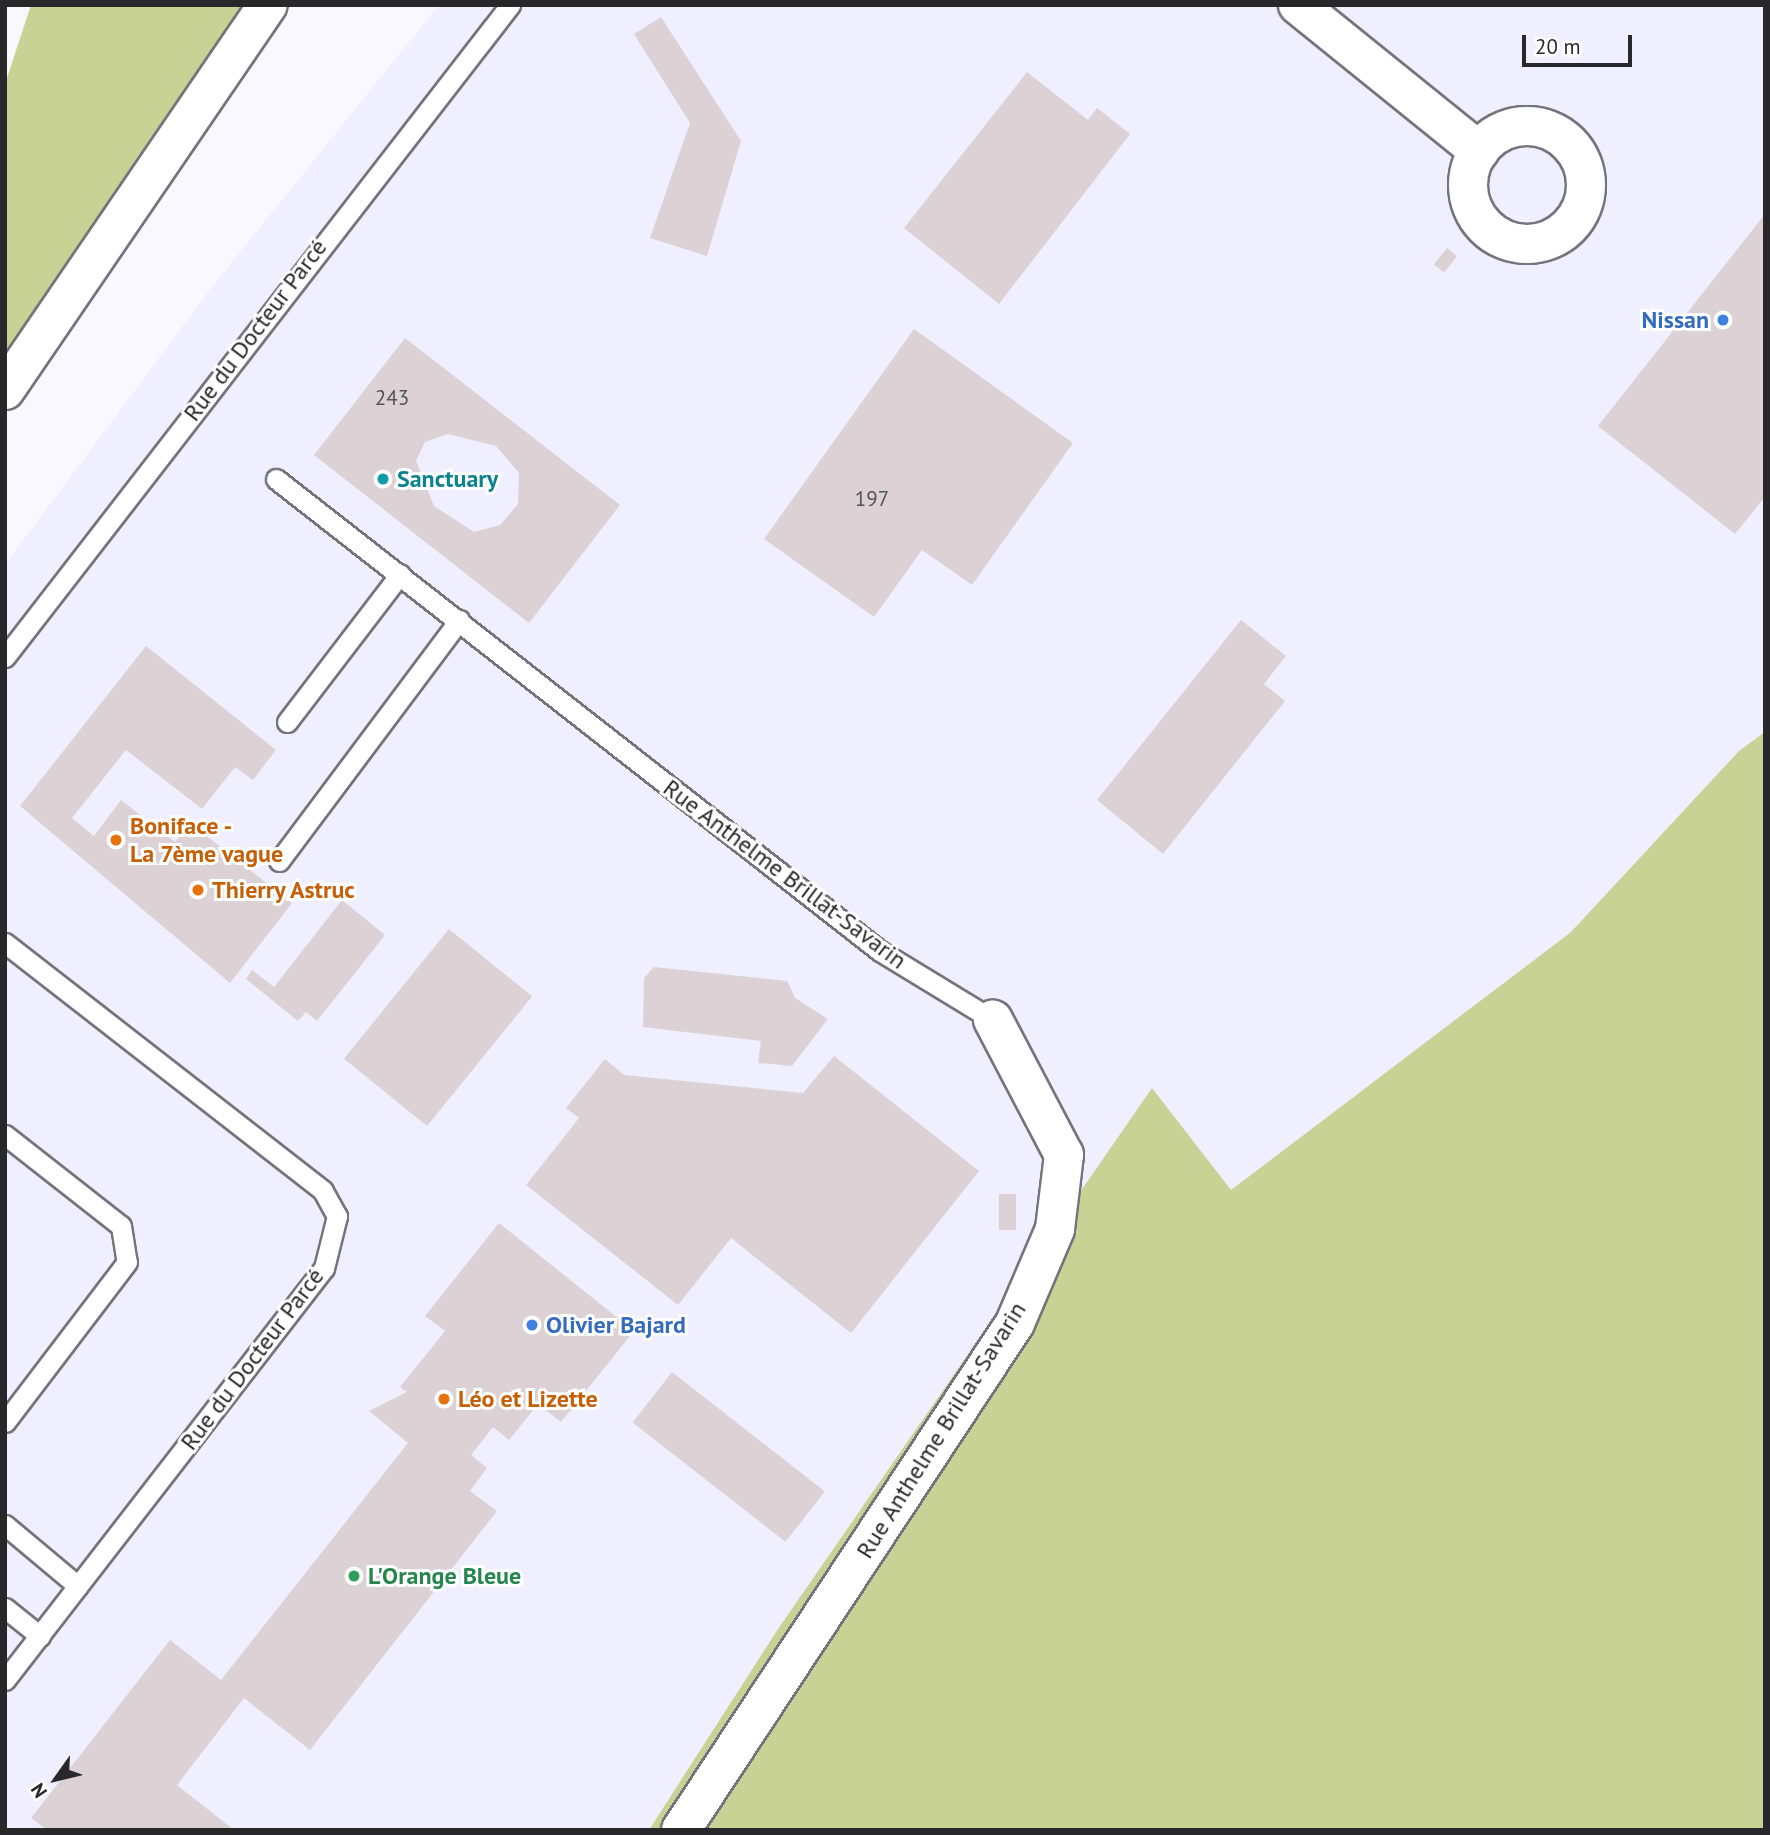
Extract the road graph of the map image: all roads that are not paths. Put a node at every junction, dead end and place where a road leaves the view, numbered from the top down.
1 (268, 5) edge
2 (510, 5) edge
3 (1298, 5) edge
4 (1479, 150) dead end
5 (5, 390) edge
6 (276, 479) dead end
7 (400, 574) junction
8 (459, 620) junction
9 (5, 657) edge
10 (287, 722) dead end
11 (279, 861) dead end
12 (5, 943) edge
13 (993, 1020) joint
14 (5, 1136) edge
15 (5, 1422) edge
16 (5, 1525) edge
17 (78, 1586) junction
18 (5, 1608) edge
19 (40, 1636) junction
20 (5, 1680) edge
21 (681, 1830) edge

1 - 5 street
2 - 9 lane, Rue du Docteur Parcé
3 - 4 street
6 - 7 lane, Rue Anthelme Brillat-Savarin
7 - 8 lane, Rue Anthelme Brillat-Savarin
7 - 10 lane
8 - 11 lane
8 - 13 lane, Rue Anthelme Brillat-Savarin
12 - 17 lane, Rue du Docteur Parcé
13 - 21 street, Rue Anthelme Brillat-Savarin
14 - 15 lane
16 - 17 lane
17 - 19 lane, Rue du Docteur Parcé
18 - 19 lane
19 - 20 lane, Rue du Docteur Parcé

